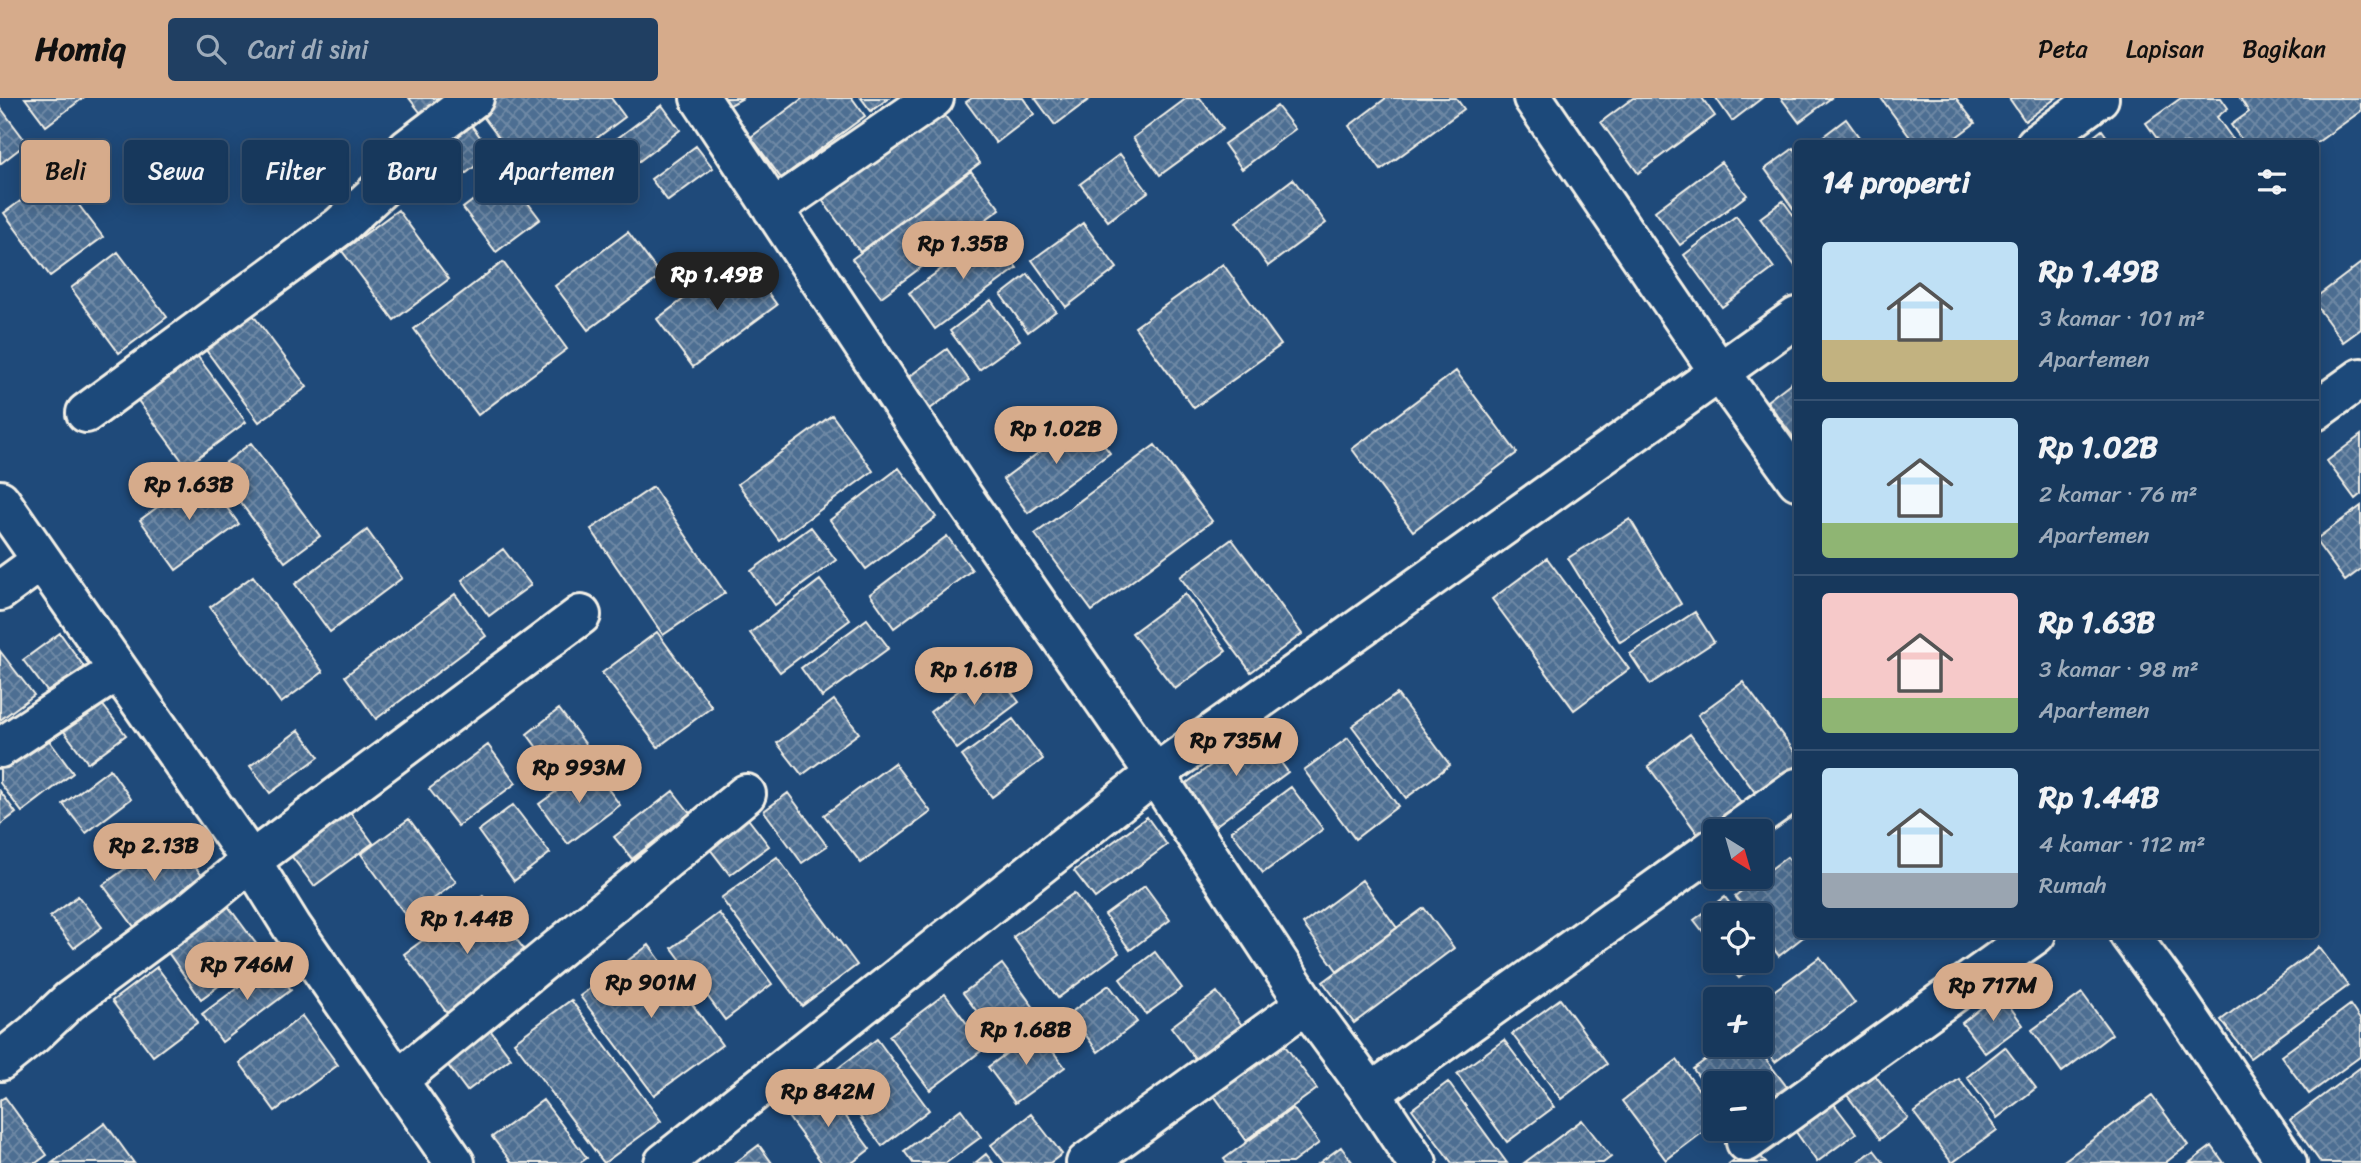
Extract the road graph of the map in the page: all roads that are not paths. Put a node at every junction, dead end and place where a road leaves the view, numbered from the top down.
1 (474, 98) edge
2 (700, 98) edge
3 (934, 98) edge
4 (1533, 98) edge
5 (2099, 98) edge
6 (2041, 140) edge
7 (773, 209) junction
8 (1794, 319) edge
9 (1720, 373) junction
10 (2361, 378) edge
11 (2319, 408) edge
12 (86, 413) dead end
13 (1794, 476) edge
14 (0, 500) edge
15 (41, 561) junction
16 (0, 591) edge
17 (581, 615) dead end
18 (117, 671) junction
19 (0, 748) edge
20 (1155, 774) junction
21 (1794, 790) edge
22 (746, 794) dead end
23 (1754, 819) edge
24 (1703, 856) edge
25 (251, 861) junction
26 (2030, 938) edge
27 (2132, 938) edge
28 (1306, 1004) junction
29 (0, 1061) edge
30 (398, 1080) junction
31 (1371, 1093) junction
32 (1746, 1142) dead end
33 (455, 1163) edge
34 (664, 1163) edge
35 (1086, 1163) edge
36 (1416, 1163) edge
37 (2287, 1163) edge

1 - 12 street
2 - 7 street
3 - 7 street
4 - 9 street
5 - 6 street
7 - 20 street
8 - 9 street
9 - 13 street
9 - 20 street
10 - 11 street
14 - 15 street
15 - 16 street
15 - 18 street
17 - 25 street
18 - 19 street
18 - 25 street
20 - 28 street
20 - 34 street
21 - 23 street
22 - 30 street
24 - 31 street
25 - 29 street
25 - 30 street
26 - 32 street
27 - 37 street
28 - 31 street
28 - 35 street
30 - 33 street
31 - 36 street

